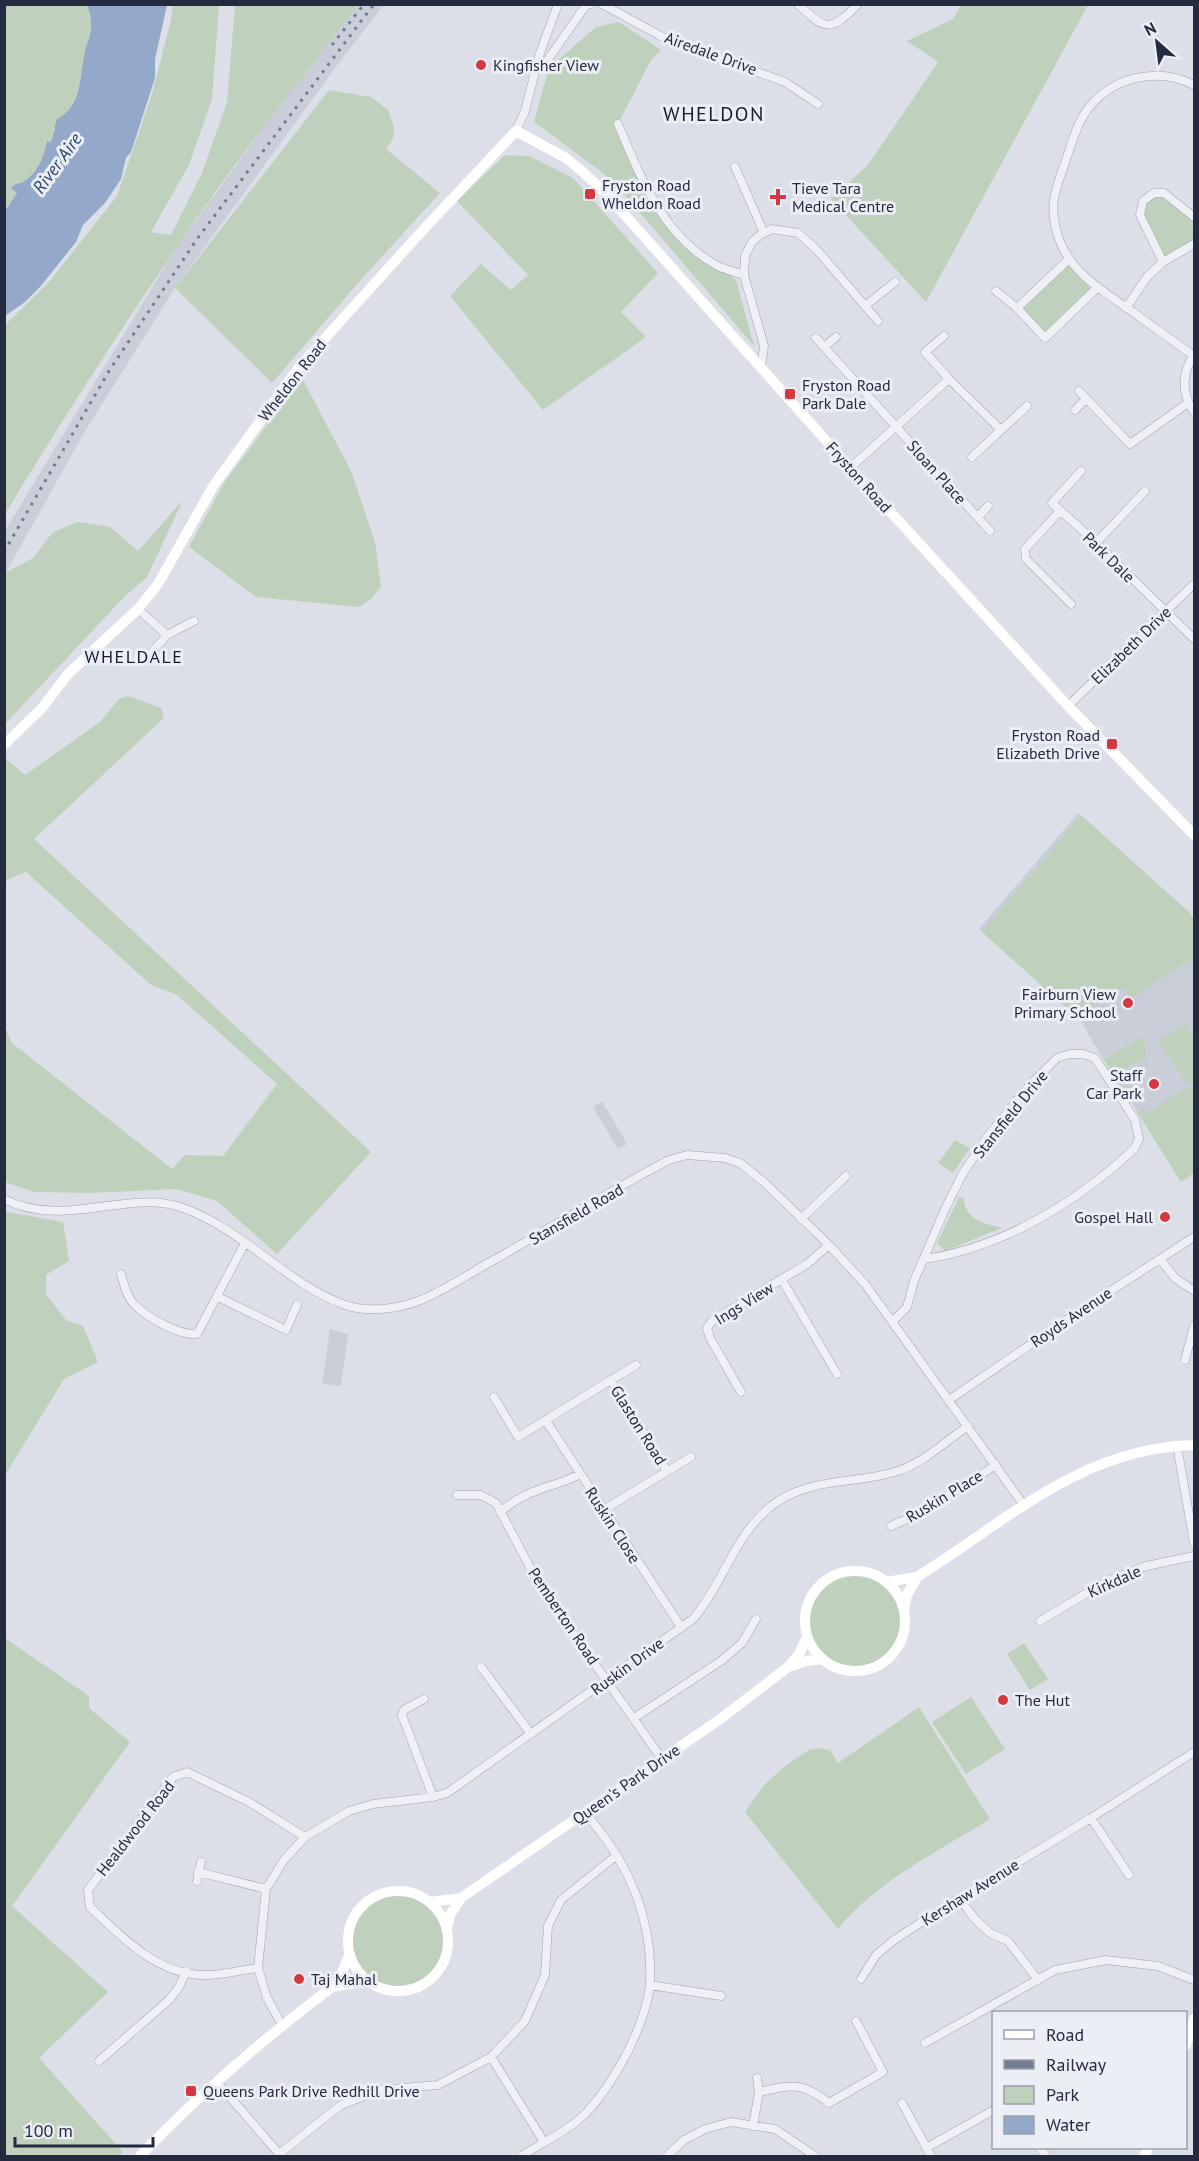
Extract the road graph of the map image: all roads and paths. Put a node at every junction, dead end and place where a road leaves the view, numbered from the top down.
1 (558, 4) edge
2 (591, 4) edge
3 (602, 4) edge
4 (798, 4) edge
5 (858, 4) edge
6 (537, 65) junction
7 (1194, 85) edge
8 (818, 104) dead end
9 (618, 124) dead end
10 (516, 131) junction
11 (735, 167) dead end
12 (1194, 217) edge
13 (764, 233) junction
14 (1194, 244) edge
15 (1069, 259) junction
16 (1163, 262) junction
17 (744, 275) junction
18 (895, 282) dead end
19 (1098, 287) junction
20 (996, 291) dead end
21 (865, 306) junction
22 (1017, 308) junction
23 (1126, 308) junction
24 (878, 321) dead end
25 (944, 336) dead end
26 (836, 337) dead end
27 (816, 338) dead end
28 (824, 347) junction
29 (1194, 354) edge
30 (761, 368) junction
31 (949, 379) junction
32 (1079, 391) dead end
33 (1086, 399) junction
34 (1188, 403) junction
35 (1027, 406) dead end
36 (1075, 410) dead end
37 (1194, 412) edge
38 (896, 426) junction
39 (1001, 430) junction
40 (972, 457) dead end
41 (850, 468) junction
42 (1081, 471) dead end
43 (1145, 491) dead end
44 (988, 506) dead end
45 (1060, 511) junction
46 (978, 517) junction
47 (990, 531) dead end
48 (1096, 543) junction
49 (1194, 584) edge
50 (1071, 604) dead end
51 (138, 609) junction
52 (1166, 611) junction
53 (194, 621) dead end
54 (167, 635) junction
55 (1194, 639) edge
56 (152, 652) dead end
57 (1068, 706) junction
58 (4, 745) edge
59 (1194, 835) edge
60 (846, 1176) dead end
61 (4, 1199) edge
62 (801, 1219) junction
63 (1194, 1237) edge
64 (245, 1243) junction
65 (829, 1245) junction
66 (924, 1259) junction
67 (1160, 1259) junction
68 (121, 1274) dead end
69 (782, 1280) junction
70 (1194, 1291) edge
71 (218, 1297) junction
72 (297, 1305) dead end
73 (893, 1321) junction
74 (1194, 1326) edge
75 (1185, 1360) dead end
76 (636, 1365) dead end
77 (837, 1374) dead end
78 (611, 1380) junction
79 (741, 1392) dead end
80 (494, 1397) dead end
81 (949, 1400) junction
82 (546, 1421) junction
83 (968, 1426) junction
84 (1194, 1445) edge
85 (1177, 1446) junction
86 (691, 1457) dead end
87 (996, 1465) junction
88 (667, 1471) junction
89 (580, 1474) junction
90 (458, 1495) dead end
91 (1023, 1504) junction
92 (603, 1510) junction
93 (500, 1512) junction
94 (891, 1526) dead end
95 (1194, 1543) edge
96 (1194, 1556) edge
97 (917, 1577) junction
98 (886, 1582) junction
99 (904, 1609) junction
100 (756, 1619) dead end
101 (1040, 1621) dead end
102 (681, 1627) junction
103 (807, 1637) junction
104 (823, 1659) junction
105 (481, 1667) dead end
106 (788, 1667) junction
107 (608, 1680) junction
108 (424, 1699) dead end
109 (634, 1718) junction
110 (531, 1734) junction
111 (1194, 1752) edge
112 (662, 1759) junction
113 (433, 1797) junction
114 (584, 1812) junction
115 (1091, 1818) junction
116 (305, 1837) junction
117 (617, 1855) junction
118 (201, 1862) dead end
119 (198, 1872) junction
120 (1129, 1875) dead end
121 (197, 1881) dead end
122 (266, 1889) junction
123 (461, 1898) junction
124 (959, 1898) junction
125 (430, 1902) junction
126 (447, 1929) junction
127 (350, 1954) junction
128 (258, 1968) junction
129 (186, 1971) junction
130 (861, 1979) dead end
131 (1038, 1980) junction
132 (1194, 1980) edge
133 (368, 1981) junction
134 (650, 1985) junction
135 (332, 1987) junction
136 (721, 1996) dead end
137 (1194, 2019) edge
138 (856, 2021) dead end
139 (282, 2025) junction
140 (1187, 2039) edge
141 (925, 2043) dead end
142 (490, 2057) junction
143 (99, 2061) dead end
144 (757, 2078) dead end
145 (216, 2081) junction
146 (759, 2092) junction
147 (902, 2103) dead end
148 (992, 2111) edge
149 (753, 2126) junction
150 (544, 2142) junction
151 (926, 2148) junction
152 (280, 2155) edge
153 (140, 2157) edge
154 (521, 2157) edge
155 (667, 2157) edge
156 (815, 2157) edge
157 (931, 2157) edge

1 - 6 street, Wheldon Road
2 - 6 street
3 - 8 street, Airedale Drive
4 - 5 street
6 - 10 street, Wheldon Road
7 - 15 street
9 - 17 street
10 - 30 street, Fryston Road
10 - 51 street, Wheldon Road
11 - 13 street
12 - 16 street
13 - 17 street
13 - 21 street
14 - 16 street
15 - 19 street
15 - 22 street
16 - 23 street
17 - 30 street
18 - 21 street
19 - 22 street
19 - 23 street
20 - 22 street
21 - 24 street
23 - 29 street
25 - 31 street
26 - 28 street
27 - 28 street, Sloan Place
28 - 38 street, Sloan Place
29 - 34 street
30 - 41 street, Fryston Road
31 - 38 street, Sloan Place
31 - 39 street
32 - 33 street
33 - 34 street
33 - 36 street
34 - 37 street
35 - 39 street
38 - 41 street, Sloan Place
38 - 46 street, Sloan Place
39 - 40 street
41 - 57 street, Fryston Road
42 - 45 street, Park Dale
43 - 48 street
44 - 46 street, Sloan Place
45 - 48 street, Park Dale
45 - 50 street
46 - 47 street, Sloan Place
48 - 52 street, Park Dale
49 - 52 street, Elizabeth Drive
51 - 54 street
51 - 58 street, Wheldon Road
52 - 55 street, Park Dale
52 - 57 street, Elizabeth Drive
53 - 54 street
54 - 56 street
57 - 59 street, Fryston Road
60 - 62 street
61 - 64 street, Stansfield Road
62 - 64 street, Stansfield Road
62 - 65 street, Stansfield Road
63 - 67 street, Royds Avenue
64 - 71 street
65 - 69 street, Ings View
65 - 73 street, Stansfield Road
66 - 66 street, Stansfield Drive
66 - 73 street, Stansfield Drive
67 - 70 street
67 - 81 street, Royds Avenue
68 - 71 street
69 - 77 street, Ings View
69 - 79 street, Ings View
71 - 72 street
73 - 81 street, Stansfield Road
74 - 75 street
76 - 78 street, Glaston Road
78 - 82 street, Glaston Road
78 - 88 street, Glaston Road
80 - 82 street, Glaston Road
81 - 83 street, Stansfield Road
82 - 89 street, Ruskin Close
83 - 87 street, Stansfield Road
83 - 102 street, Ruskin Drive
84 - 85 street
85 - 91 street
85 - 95 street
86 - 88 street, Glaston Road
87 - 91 street, Stansfield Road
87 - 94 street, Ruskin Place
88 - 92 street, Glaston Road
89 - 92 street, Ruskin Close
89 - 93 street
90 - 93 street, Pemberton Road
91 - 97 street
92 - 102 street, Ruskin Close
93 - 107 street, Pemberton Road
96 - 101 street, Kirkdale
97 - 98 street
97 - 99 street
98 - 99 street
98 - 103 street
99 - 104 street
100 - 109 street
102 - 107 street, Ruskin Drive
103 - 104 street
103 - 106 street, Queen's Park Drive
104 - 106 street, Queen's Park Drive
105 - 110 street
106 - 112 street, Queen's Park Drive
107 - 109 street, Pemberton Road
107 - 110 street, Ruskin Drive
108 - 113 street
109 - 112 street, Pemberton Road
110 - 113 street, Ruskin Drive
111 - 115 street, Kershaw Avenue
112 - 114 street, Queen's Park Drive
113 - 116 street, Ruskin Drive
114 - 117 street
114 - 123 street, Queen's Park Drive
115 - 120 street
115 - 124 street, Kershaw Avenue
116 - 122 street, Ruskin Drive
116 - 129 street, Healdwood Road
117 - 134 street
117 - 142 street
118 - 119 street
119 - 121 street
119 - 122 street
122 - 128 street, Ruskin Drive
123 - 125 street, Queen's Park Drive
123 - 126 street, Queen's Park Drive
124 - 130 street, Kershaw Avenue
124 - 131 street
125 - 126 street
125 - 127 street, Queen's Park Drive
126 - 133 street, Queen's Park Drive
127 - 133 street
127 - 135 street, Queen's Park Drive
128 - 129 street, Healdwood Road
128 - 139 street, Ruskin Drive
129 - 143 street
131 - 132 street
131 - 141 street
133 - 135 street, Queen's Park Drive
134 - 136 street
134 - 150 street
135 - 139 street, Queen's Park Drive
137 - 140 street
138 - 146 street
139 - 145 street, Queen's Park Drive
142 - 150 street
142 - 152 street
144 - 146 street
145 - 152 street
145 - 153 street, Queen's Park Drive
146 - 149 street
147 - 151 street
148 - 151 street
149 - 155 street
149 - 156 street
150 - 154 street
151 - 157 street

